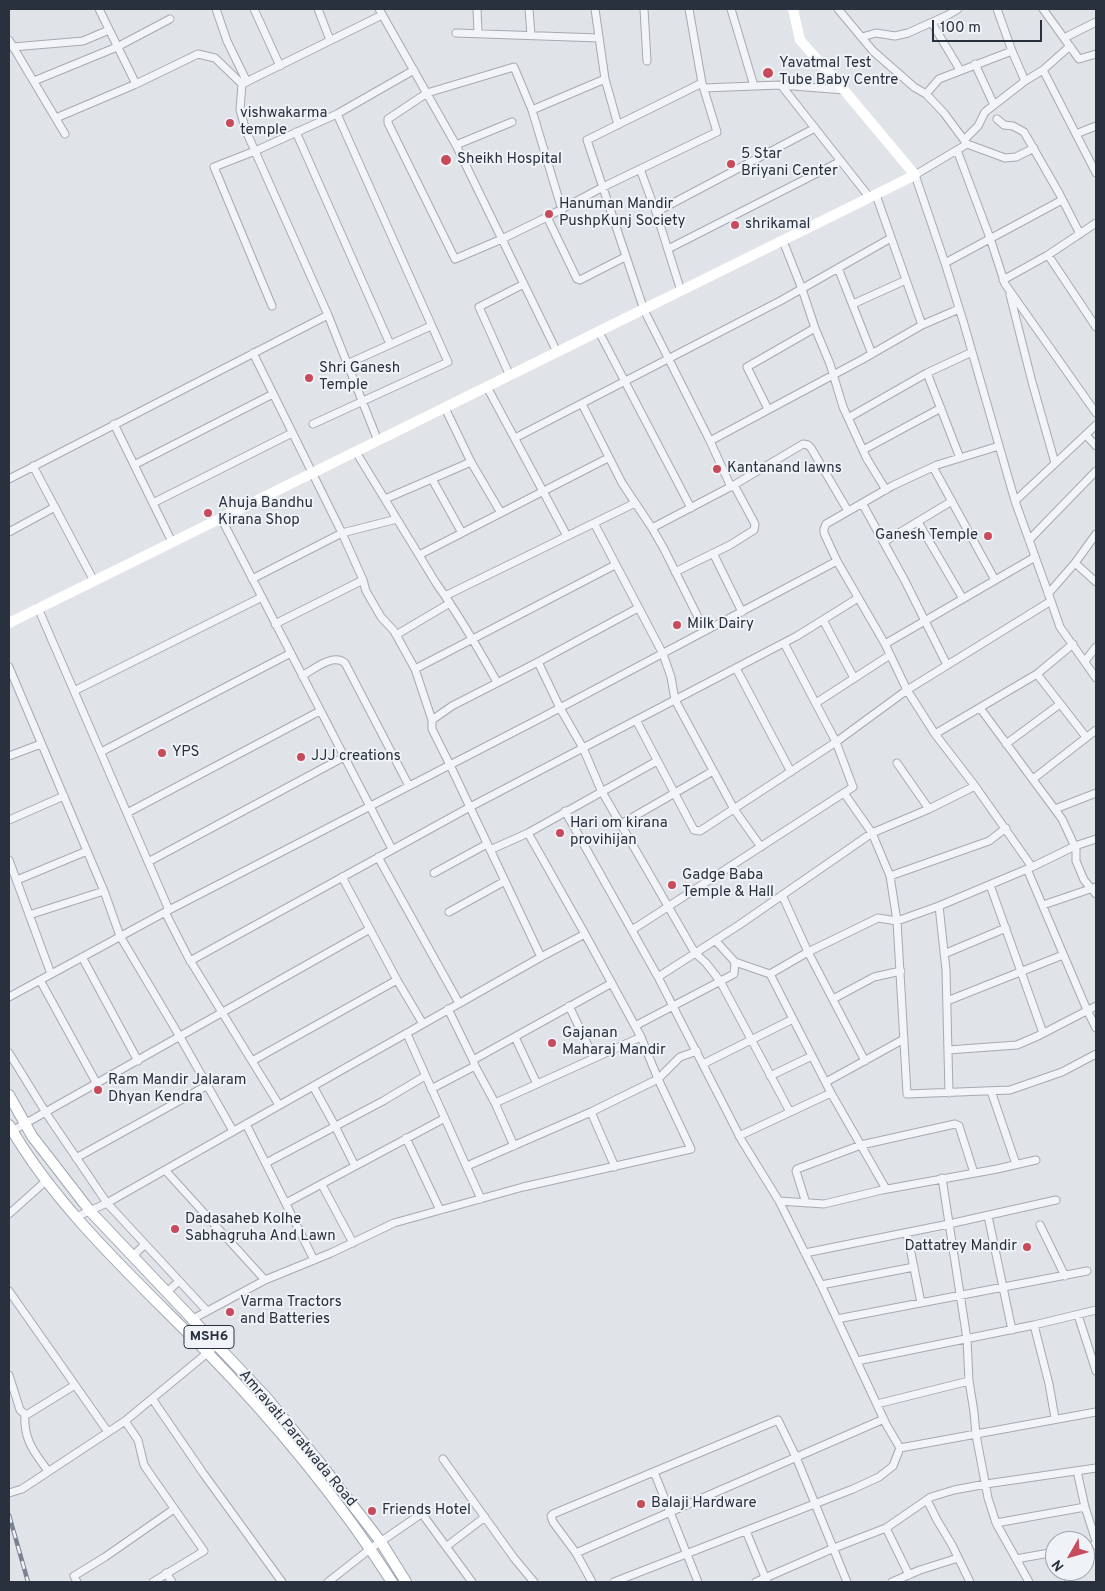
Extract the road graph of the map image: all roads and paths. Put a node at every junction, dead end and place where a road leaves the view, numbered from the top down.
1 (99, 9) edge
2 (216, 9) edge
3 (254, 9) edge
4 (318, 9) edge
5 (477, 9) edge
6 (529, 9) edge
7 (595, 9) edge
8 (644, 9) edge
9 (690, 9) edge
10 (731, 9) edge
11 (793, 9) edge
12 (838, 9) edge
13 (997, 9) edge
14 (1043, 9) edge
15 (955, 10) edge
16 (381, 12) edge
17 (170, 19) dead end
18 (1096, 22) edge
19 (932, 23) junction
20 (109, 30) junction
21 (456, 32) dead end
22 (478, 33) junction
23 (531, 35) junction
24 (862, 37) junction
25 (599, 38) junction
26 (1064, 38) junction
27 (9, 40) edge
28 (330, 40) junction
29 (1070, 46) junction
30 (118, 47) junction
31 (13, 48) junction
32 (1012, 51) junction
33 (1096, 54) edge
34 (647, 61) dead end
35 (975, 64) junction
36 (280, 66) junction
37 (414, 70) junction
38 (960, 70) junction
39 (1043, 70) junction
40 (604, 79) junction
41 (1025, 80) junction
42 (34, 81) junction
43 (245, 83) junction
44 (136, 84) junction
45 (703, 85) junction
46 (781, 85) junction
47 (754, 86) junction
48 (844, 90) junction
49 (427, 93) junction
50 (926, 94) junction
51 (994, 105) junction
52 (532, 110) junction
53 (337, 114) junction
54 (56, 118) junction
55 (997, 120) dead end
56 (512, 122) dead end
57 (618, 125) junction
58 (1096, 126) edge
59 (814, 128) junction
60 (296, 132) junction
61 (65, 134) dead end
62 (1076, 134) junction
63 (965, 142) junction
64 (456, 145) junction
65 (1034, 148) junction
66 (957, 150) junction
67 (256, 152) junction
68 (841, 161) junction
69 (640, 169) junction
70 (1096, 173) edge
71 (915, 175) junction
72 (603, 187) junction
73 (873, 196) junction
74 (1062, 200) junction
75 (562, 210) junction
76 (656, 212) junction
77 (547, 218) junction
78 (1096, 223) edge
79 (1080, 234) junction
80 (891, 238) junction
81 (990, 238) junction
82 (502, 239) junction
83 (783, 241) junction
84 (668, 249) junction
85 (1048, 254) junction
86 (626, 257) junction
87 (945, 263) junction
88 (838, 268) junction
89 (906, 280) junction
90 (1004, 280) junction
91 (524, 284) junction
92 (802, 289) junction
93 (1009, 290) junction
94 (681, 291) junction
95 (853, 304) junction
96 (272, 306) dead end
97 (959, 309) junction
98 (644, 310) junction
99 (328, 315) junction
100 (922, 325) junction
101 (432, 326) junction
102 (1096, 327) edge
103 (815, 328) junction
104 (599, 332) junction
105 (390, 344) junction
106 (557, 352) junction
107 (972, 352) junction
108 (253, 353) junction
109 (872, 354) junction
110 (668, 358) junction
111 (347, 364) junction
112 (928, 373) junction
113 (834, 374) junction
114 (510, 376) junction
115 (626, 381) junction
116 (487, 387) junction
117 (273, 394) junction
118 (362, 401) junction
119 (582, 404) junction
120 (445, 408) junction
121 (941, 408) junction
122 (768, 409) junction
123 (1096, 413) edge
124 (848, 418) junction
125 (114, 424) junction
126 (313, 424) dead end
127 (1096, 425) edge
128 (292, 433) junction
129 (1086, 435) junction
130 (514, 438) junction
131 (378, 441) junction
132 (710, 442) junction
133 (999, 446) junction
134 (1096, 446) edge
135 (863, 450) junction
136 (356, 452) junction
137 (608, 458) junction
138 (960, 458) junction
139 (472, 462) junction
140 (134, 464) junction
141 (1055, 464) junction
142 (33, 466) junction
143 (933, 467) junction
144 (1096, 471) edge
145 (312, 473) junction
146 (9, 479) edge
147 (432, 479) junction
148 (732, 486) junction
149 (886, 490) junction
150 (544, 491) junction
151 (385, 499) junction
152 (952, 501) junction
153 (1015, 501) junction
154 (153, 502) junction
155 (635, 503) junction
156 (862, 503) junction
157 (55, 507) junction
158 (690, 508) junction
159 (848, 511) junction
160 (501, 513) junction
161 (221, 518) junction
162 (397, 519) junction
163 (918, 522) junction
164 (594, 524) junction
165 (652, 528) junction
166 (9, 532) edge
167 (342, 533) junction
168 (462, 533) junction
169 (1096, 534) edge
170 (568, 536) junction
171 (1029, 540) junction
172 (172, 542) junction
173 (884, 542) junction
174 (713, 554) junction
175 (419, 555) junction
176 (1035, 557) junction
177 (837, 561) junction
178 (1075, 563) junction
179 (615, 565) junction
180 (675, 572) junction
181 (252, 578) junction
182 (363, 580) junction
183 (995, 580) junction
184 (94, 581) junction
185 (1096, 582) edge
186 (445, 596) junction
187 (262, 597) junction
188 (1049, 597) junction
189 (858, 598) junction
190 (963, 598) junction
191 (450, 603) junction
192 (38, 608) junction
193 (638, 608) junction
194 (742, 612) junction
195 (823, 620) junction
196 (925, 621) junction
197 (9, 623) edge
198 (276, 624) junction
199 (705, 631) junction
200 (396, 635) junction
201 (473, 639) junction
202 (784, 643) junction
203 (885, 644) junction
204 (1073, 644) junction
205 (1096, 648) edge
206 (290, 653) junction
207 (662, 654) junction
208 (890, 655) junction
209 (1085, 661) junction
210 (538, 662) junction
211 (947, 665) junction
212 (9, 666) edge
213 (736, 668) junction
214 (415, 669) junction
215 (1037, 674) junction
216 (302, 676) junction
217 (854, 678) junction
218 (1096, 678) edge
219 (497, 682) junction
220 (74, 690) junction
221 (907, 690) junction
222 (675, 700) junction
223 (816, 703) junction
224 (1060, 704) junction
225 (560, 708) junction
226 (980, 708) junction
227 (320, 711) junction
228 (432, 720) junction
229 (636, 720) junction
230 (1096, 730) edge
231 (935, 734) junction
232 (1086, 737) junction
233 (836, 742) junction
234 (41, 744) junction
235 (1006, 744) junction
236 (583, 748) junction
237 (101, 752) junction
238 (9, 756) edge
239 (344, 757) junction
240 (656, 761) junction
241 (897, 763) dead end
242 (450, 765) junction
243 (713, 771) junction
244 (792, 772) junction
245 (1033, 778) junction
246 (409, 786) junction
247 (975, 786) junction
248 (601, 790) junction
249 (844, 793) junction
250 (1096, 793) edge
251 (674, 794) junction
252 (64, 796) junction
253 (370, 806) junction
254 (470, 807) junction
255 (734, 809) junction
256 (929, 809) junction
257 (1055, 809) junction
258 (565, 811) junction
259 (127, 813) junction
260 (9, 820) edge
261 (621, 824) junction
262 (1006, 828) junction
263 (528, 833) junction
264 (872, 833) junction
265 (1096, 839) edge
266 (1075, 846) junction
267 (488, 847) junction
268 (761, 848) junction
269 (392, 849) junction
270 (87, 851) junction
271 (378, 857) junction
272 (9, 860) edge
273 (148, 862) junction
274 (1030, 868) junction
275 (434, 874) dead end
276 (890, 876) junction
277 (342, 877) junction
278 (17, 880) junction
279 (505, 881) junction
280 (990, 885) junction
281 (1095, 890) edge
282 (104, 891) junction
283 (782, 895) junction
284 (1042, 905) junction
285 (939, 906) junction
286 (668, 908) junction
287 (167, 911) junction
288 (449, 912) dead end
289 (29, 915) junction
290 (897, 921) junction
291 (1006, 928) junction
292 (370, 929) junction
293 (632, 930) junction
294 (585, 934) junction
295 (120, 936) junction
296 (715, 940) junction
297 (695, 952) junction
298 (808, 952) junction
299 (944, 954) junction
300 (1064, 955) junction
301 (82, 957) junction
302 (541, 957) junction
303 (190, 961) junction
304 (735, 962) junction
305 (901, 971) junction
306 (1022, 972) junction
307 (51, 974) junction
308 (770, 974) junction
309 (658, 977) junction
310 (40, 980) junction
311 (397, 980) junction
312 (612, 982) junction
313 (720, 982) junction
314 (9, 997) edge
315 (832, 998) junction
316 (946, 1001) junction
317 (459, 1003) junction
318 (673, 1005) junction
319 (569, 1006) junction
320 (1096, 1006) edge
321 (448, 1009) junction
322 (1087, 1010) junction
323 (223, 1013) junction
324 (793, 1019) junction
325 (423, 1024) junction
326 (635, 1026) junction
327 (1096, 1028) edge
328 (1043, 1033) junction
329 (407, 1034) junction
330 (515, 1036) junction
331 (641, 1036) junction
332 (180, 1037) junction
333 (904, 1039) junction
334 (751, 1040) junction
335 (948, 1050) junction
336 (696, 1051) junction
337 (9, 1053) edge
338 (1096, 1054) edge
339 (812, 1056) junction
340 (594, 1058) junction
341 (865, 1060) junction
342 (138, 1061) junction
343 (252, 1061) junction
344 (474, 1063) junction
345 (703, 1064) junction
346 (425, 1076) junction
347 (770, 1076) junction
348 (658, 1079) junction
349 (826, 1082) junction
350 (96, 1084) junction
351 (537, 1084) junction
352 (206, 1086) junction
353 (313, 1086) junction
354 (432, 1089) junction
355 (991, 1091) junction
356 (831, 1093) junction
357 (949, 1093) junction
358 (9, 1095) edge
359 (495, 1103) junction
360 (278, 1105) junction
361 (45, 1112) junction
362 (591, 1112) junction
363 (790, 1112) junction
364 (445, 1118) junction
365 (25, 1123) junction
366 (246, 1124) junction
367 (335, 1126) junction
368 (10, 1128) edge
369 (233, 1132) junction
370 (739, 1136) junction
371 (406, 1138) junction
372 (861, 1145) junction
373 (514, 1146) junction
374 (76, 1158) junction
375 (1036, 1160) dead end
376 (266, 1163) junction
377 (1016, 1164) junction
378 (355, 1166) junction
379 (467, 1166) junction
380 (615, 1167) junction
381 (166, 1170) junction
382 (974, 1173) junction
383 (942, 1178) junction
384 (47, 1180) junction
385 (322, 1185) junction
386 (886, 1189) junction
387 (481, 1199) junction
388 (1056, 1200) dead end
389 (779, 1202) junction
390 (107, 1203) junction
391 (286, 1203) junction
392 (806, 1203) junction
393 (440, 1210) junction
394 (90, 1211) junction
395 (9, 1214) edge
396 (988, 1216) junction
397 (76, 1217) junction
398 (949, 1224) junction
399 (1040, 1225) dead end
400 (907, 1232) junction
401 (352, 1243) junction
402 (145, 1244) junction
403 (805, 1252) junction
404 (132, 1257) junction
405 (314, 1260) junction
406 (914, 1267) junction
407 (1087, 1271) dead end
408 (1065, 1276) junction
409 (265, 1280) junction
410 (179, 1281) junction
411 (821, 1286) junction
412 (1002, 1288) junction
413 (9, 1291) edge
414 (166, 1293) junction
415 (962, 1296) junction
416 (921, 1303) junction
417 (1096, 1310) edge
418 (207, 1311) junction
419 (1078, 1315) junction
420 (837, 1319) junction
421 (191, 1320) junction
422 (1034, 1325) junction
423 (1012, 1330) junction
424 (967, 1339) junction
425 (216, 1345) junction
426 (208, 1353) junction
427 (857, 1362) junction
428 (1096, 1370) edge
429 (9, 1375) edge
430 (969, 1381) junction
431 (75, 1385) junction
432 (153, 1400) junction
433 (877, 1404) junction
434 (1096, 1412) edge
435 (25, 1414) junction
436 (1054, 1418) junction
437 (884, 1419) junction
438 (125, 1421) junction
439 (108, 1432) junction
440 (976, 1434) junction
441 (900, 1448) junction
442 (796, 1457) junction
443 (444, 1459) dead end
444 (1096, 1468) edge
445 (48, 1471) junction
446 (1077, 1471) junction
447 (654, 1472) junction
448 (986, 1484) junction
449 (9, 1493) edge
450 (927, 1500) junction
451 (815, 1504) junction
452 (1085, 1507) junction
453 (174, 1509) junction
454 (670, 1512) junction
455 (485, 1517) junction
456 (996, 1522) junction
457 (886, 1528) junction
458 (746, 1531) junction
459 (1096, 1540) edge
460 (381, 1542) junction
461 (447, 1546) junction
462 (834, 1548) junction
463 (370, 1549) junction
464 (576, 1554) junction
465 (687, 1555) junction
466 (1045, 1555) edge
467 (958, 1558) junction
468 (1016, 1559) junction
469 (166, 1573) junction
470 (909, 1575) junction
471 (767, 1580) edge
472 (77, 1582) edge
473 (152, 1582) edge
474 (172, 1582) edge
475 (282, 1582) edge
476 (328, 1582) edge
477 (392, 1582) edge
478 (406, 1582) edge
479 (472, 1582) edge
480 (534, 1582) edge
481 (592, 1582) edge
482 (614, 1582) edge
483 (698, 1582) edge
484 (756, 1582) edge
485 (847, 1582) edge
486 (892, 1582) edge
487 (970, 1582) edge
488 (1029, 1582) edge

1 - 20 street
2 - 43 street
3 - 36 street
4 - 28 street
5 - 22 street
6 - 23 street
7 - 25 street
8 - 34 street
9 - 45 street
10 - 47 street
11 - 48 main road
12 - 24 street
13 - 32 street
14 - 26 street
15 - 19 street
16 - 28 street
16 - 37 street
17 - 30 street
18 - 26 street
19 - 24 street
19 - 38 street
20 - 30 street
20 - 31 street
21 - 22 street
22 - 23 street
23 - 25 street
24 - 50 street
25 - 40 street
26 - 29 street
27 - 31 street
28 - 36 street
29 - 33 street
29 - 39 street
30 - 42 street
30 - 44 street
31 - 42 street
32 - 35 street
32 - 41 street
35 - 38 street
35 - 51 street
36 - 43 street
37 - 49 street
37 - 53 street
38 - 50 street
39 - 41 street
39 - 62 street
40 - 52 street
40 - 57 street
41 - 51 street
42 - 54 street
43 - 44 street
43 - 67 street
44 - 54 street
45 - 47 street
45 - 57 street
45 - 69 street
46 - 47 street
46 - 48 street
46 - 59 street
48 - 71 main road
49 - 52 street
49 - 64 street
49 - 82 street
50 - 63 street
51 - 63 street
52 - 75 street
53 - 60 street
53 - 101 street
54 - 61 street
55 - 65 street
56 - 64 street
57 - 72 street
58 - 62 street
59 - 68 street
59 - 76 street
60 - 67 street
60 - 105 street
62 - 70 street
63 - 65 street
63 - 66 street
64 - 82 street
65 - 74 street
66 - 71 street
66 - 81 street
67 - 96 street
67 - 99 street
68 - 73 street
68 - 84 street
69 - 72 street
69 - 76 street
71 - 73 main road
71 - 87 street
72 - 75 street
72 - 86 street
73 - 80 street
73 - 83 main road
74 - 79 street
74 - 81 street
75 - 77 street
76 - 84 street
77 - 82 street
77 - 86 street
78 - 79 street
79 - 85 street
80 - 88 street
80 - 89 street
81 - 87 street
81 - 90 street
82 - 91 street
83 - 92 street
83 - 94 main road
84 - 94 street
85 - 90 street
85 - 102 street
86 - 98 street
87 - 97 street
88 - 92 street
88 - 95 street
89 - 95 street
89 - 100 street
90 - 93 street
91 - 106 street
91 - 114 street
92 - 103 street
92 - 110 street
93 - 123 street
93 - 141 street
94 - 98 main road
95 - 109 street
97 - 100 street
97 - 107 street
98 - 104 main road
98 - 110 street
99 - 108 street
99 - 111 street
100 - 109 street
101 - 105 street
101 - 118 street
103 - 113 street
103 - 122 street
104 - 106 main road
104 - 115 street
105 - 111 street
106 - 114 main road
107 - 112 street
107 - 133 street
108 - 117 street
108 - 125 street
109 - 113 street
110 - 115 street
110 - 132 street
111 - 118 street
112 - 121 street
112 - 124 street
113 - 122 street
113 - 124 street
114 - 116 main road
115 - 119 street
115 - 158 street
116 - 120 main road
116 - 130 street
117 - 128 street
117 - 140 street
118 - 126 street
118 - 131 street
119 - 130 street
119 - 137 street
120 - 131 main road
120 - 139 street
121 - 135 street
121 - 138 street
122 - 132 street
124 - 135 street
125 - 140 street
125 - 142 street
127 - 129 street
128 - 145 street
128 - 154 street
129 - 134 street
129 - 141 street
130 - 150 street
131 - 136 main road
132 - 148 street
133 - 138 street
133 - 153 street
135 - 149 street
136 - 145 main road
136 - 151 street
137 - 150 street
137 - 155 street
138 - 143 street
139 - 147 street
139 - 160 street
140 - 154 street
141 - 153 street
142 - 146 street
142 - 157 street
143 - 149 street
143 - 152 street
144 - 171 street
145 - 161 main road
145 - 167 street
147 - 151 street
147 - 168 street
148 - 158 street
148 - 159 street
148 - 174 street
149 - 156 street
150 - 160 street
150 - 170 street
151 - 162 street
152 - 163 street
152 - 183 street
153 - 171 street
154 - 172 street
155 - 164 street
155 - 165 street
156 - 159 street
156 - 173 street
157 - 166 street
157 - 184 street
158 - 165 street
159 - 177 street
160 - 168 street
161 - 172 main road
161 - 181 street
162 - 167 street
162 - 175 street
163 - 173 street
163 - 190 street
164 - 170 street
164 - 179 street
165 - 180 street
167 - 181 street
167 - 182 street
168 - 175 street
169 - 178 street
170 - 186 street
171 - 176 street
172 - 184 main road
173 - 196 street
174 - 180 street
174 - 194 street
175 - 186 street
176 - 183 street
176 - 188 street
177 - 189 street
177 - 194 street
178 - 185 street
178 - 188 street
179 - 193 street
179 - 201 street
180 - 199 street
181 - 187 street
182 - 198 street
182 - 200 street
183 - 190 street
184 - 192 main road
186 - 191 street
187 - 198 street
187 - 220 street
188 - 204 street
188 - 211 street
189 - 195 street
189 - 203 street
190 - 196 street
191 - 200 street
191 - 201 street
192 - 197 main road
192 - 220 street
193 - 207 street
193 - 210 street
194 - 199 street
195 - 202 street
195 - 217 street
196 - 203 street
196 - 211 street
198 - 206 street
199 - 207 street
200 - 214 street
201 - 214 street
201 - 219 street
202 - 213 street
202 - 223 street
203 - 208 street
204 - 209 street
204 - 215 street
205 - 209 street
206 - 216 street
206 - 237 street
207 - 222 street
207 - 225 street
208 - 217 street
208 - 221 street
209 - 218 street
210 - 219 street
210 - 225 street
211 - 221 street
212 - 234 street
213 - 222 street
213 - 244 street
214 - 228 street
215 - 224 street
215 - 226 street
216 - 227 street
216 - 246 street
217 - 223 street
219 - 228 street
220 - 237 street
221 - 231 street
221 - 233 street
222 - 229 street
222 - 243 street
223 - 233 street
224 - 232 street
224 - 235 street
225 - 236 street
225 - 242 street
226 - 231 street
226 - 235 street
227 - 239 street
227 - 259 street
228 - 242 street
229 - 236 street
229 - 240 street
230 - 232 street
231 - 247 street
232 - 245 street
233 - 244 street
233 - 249 street
234 - 238 street
234 - 252 street
235 - 245 street
236 - 248 street
236 - 254 street
237 - 259 street
239 - 253 street
239 - 273 street
240 - 248 street
240 - 251 street
241 - 256 street
242 - 246 street
242 - 254 street
243 - 251 street
243 - 255 street
244 - 255 street
245 - 257 street
246 - 253 street
247 - 256 street
247 - 262 street
248 - 258 street
248 - 261 street
249 - 264 street
249 - 268 street
250 - 257 street
251 - 255 street
251 - 261 street
252 - 260 street
252 - 270 street
253 - 269 street
253 - 287 street
254 - 267 street
254 - 269 street
255 - 268 street
256 - 264 street
257 - 266 street
258 - 263 street
258 - 293 street
259 - 273 street
261 - 286 street
262 - 274 street
262 - 276 street
263 - 267 street
263 - 294 street
264 - 276 street
264 - 283 street
265 - 266 street
266 - 274 street
266 - 281 street
267 - 275 street
267 - 279 street
268 - 286 street
269 - 271 street
270 - 278 street
270 - 282 street
271 - 277 street
271 - 317 street
272 - 278 street
273 - 287 street
274 - 280 street
274 - 284 street
276 - 290 street
277 - 292 street
277 - 303 street
278 - 289 street
279 - 288 street
279 - 302 street
280 - 285 street
280 - 291 street
281 - 284 street
282 - 289 street
282 - 295 street
283 - 296 street
283 - 298 street
284 - 300 street
285 - 290 street
285 - 299 street
286 - 293 street
286 - 297 street
287 - 295 street
287 - 303 street
289 - 307 street
290 - 298 street
290 - 305 street
291 - 299 street
291 - 306 street
292 - 311 street
292 - 323 street
293 - 309 street
294 - 302 street
294 - 312 street
295 - 301 street
295 - 332 street
296 - 297 street
296 - 304 street
297 - 309 street
297 - 313 street
298 - 308 street
298 - 315 street
299 - 316 street
300 - 306 street
300 - 322 street
301 - 307 street
301 - 342 street
302 - 317 street
303 - 323 street
304 - 308 street
304 - 313 street
305 - 315 street
305 - 333 street
306 - 316 street
306 - 328 street
307 - 310 street
308 - 324 street
309 - 318 street
310 - 314 street
310 - 350 street
311 - 325 street
311 - 343 street
312 - 319 street
312 - 326 street
313 - 318 street
313 - 334 street
315 - 341 street
316 - 335 street
317 - 321 street
318 - 326 street
318 - 336 street
319 - 330 street
319 - 340 street
320 - 322 street
321 - 325 street
321 - 344 street
322 - 327 street
322 - 328 street
323 - 332 street
323 - 343 street
324 - 334 street
324 - 339 street
325 - 329 street
326 - 331 street
328 - 335 street
329 - 346 street
329 - 353 street
330 - 344 street
330 - 351 street
331 - 340 street
331 - 348 street
332 - 342 street
332 - 352 street
333 - 341 street
333 - 357 street
334 - 345 street
334 - 347 street
335 - 357 street
336 - 345 street
336 - 348 street
337 - 361 street
338 - 355 street
339 - 347 street
339 - 349 street
340 - 351 street
341 - 349 street
342 - 350 street
343 - 360 street
344 - 354 street
344 - 359 street
345 - 370 street
346 - 354 street
346 - 367 street
347 - 363 street
348 - 362 street
348 - 380 street
349 - 356 street
350 - 361 street
351 - 359 street
352 - 369 street
352 - 374 street
353 - 360 street
353 - 367 street
354 - 364 street
355 - 357 street
355 - 377 street
356 - 363 street
356 - 372 street
358 - 365 main road, Amravati Paratwada Road / MSH6
359 - 373 street
360 - 366 street
361 - 365 street
361 - 374 street
362 - 373 street
362 - 380 street
363 - 370 street
364 - 371 street
364 - 379 street
365 - 368 street
365 - 394 main road, Amravati Paratwada Road / MSH6
366 - 369 street
366 - 376 street
367 - 376 street
367 - 378 street
368 - 384 main road, Amravati Paratwada Road / MSH6
369 - 381 street
370 - 389 street
371 - 378 street
371 - 393 street
372 - 382 street
372 - 386 street
372 - 392 street
373 - 379 street
374 - 390 street
375 - 377 street
376 - 391 street
377 - 382 street
378 - 385 street
379 - 387 street
380 - 387 street
381 - 390 street
381 - 409 street
382 - 383 street
383 - 386 street
383 - 398 street
384 - 395 street
384 - 397 main road, Amravati Paratwada Road / MSH6
385 - 391 street
385 - 401 street
386 - 392 street
387 - 393 street
388 - 396 street
389 - 392 street
389 - 403 street
390 - 394 street
390 - 402 street
391 - 405 street
393 - 401 street
394 - 397 street
394 - 404 main road, Amravati Paratwada Road / MSH6
396 - 398 street
396 - 412 street
397 - 426 main road, Amravati Paratwada Road / MSH6
398 - 400 street
398 - 415 street
399 - 408 street
400 - 403 street
400 - 406 street
401 - 405 street
402 - 404 street
402 - 410 street
403 - 411 street
404 - 414 main road, Amravati Paratwada Road / MSH6
405 - 409 street
406 - 411 street
406 - 416 street
407 - 408 street
408 - 412 street
409 - 418 street
410 - 414 street
410 - 418 street
411 - 420 street
412 - 415 street
412 - 423 street
413 - 431 street
414 - 421 main road, Amravati Paratwada Road / MSH6
415 - 416 street
415 - 424 street
416 - 420 street
417 - 419 street
418 - 421 street
419 - 422 street
419 - 428 street
420 - 427 street
421 - 425 main road, Amravati Paratwada Road / MSH6
422 - 423 street
422 - 436 street
423 - 424 street
424 - 427 street
424 - 430 street
425 - 426 street
425 - 460 main road, Amravati Paratwada Road / MSH6
426 - 432 street
426 - 463 main road, Amravati Paratwada Road / MSH6
427 - 433 street
429 - 435 street
430 - 433 street
430 - 440 street
431 - 435 street
431 - 439 street
432 - 438 street
432 - 475 street
433 - 437 street
434 - 436 street
435 - 445 street
436 - 440 street
437 - 441 street
437 - 442 street
438 - 439 street
438 - 453 street
439 - 445 street
440 - 441 street
440 - 448 street
441 - 451 street
442 - 447 street
442 - 451 street
442 - 454 street
443 - 455 street
444 - 446 street
445 - 449 street
446 - 448 street
446 - 452 street
447 - 454 street
447 - 464 street
448 - 450 street
448 - 456 street
450 - 457 street
450 - 467 street
451 - 458 street
451 - 462 street
452 - 456 street
452 - 459 street
453 - 469 street
453 - 472 street
454 - 464 street
454 - 465 street
455 - 461 street
455 - 480 street
456 - 468 street
457 - 462 street
457 - 470 street
458 - 465 street
458 - 471 street
460 - 461 street
460 - 463 street
460 - 478 main road, Amravati Paratwada Road / MSH6
461 - 479 street
462 - 471 street
462 - 485 street
463 - 476 street
463 - 477 main road, Amravati Paratwada Road / MSH6
464 - 481 street
465 - 482 street
465 - 483 street
466 - 468 street
467 - 470 street
467 - 487 street
468 - 488 street
469 - 473 street
469 - 474 street
470 - 486 street
471 - 484 street

